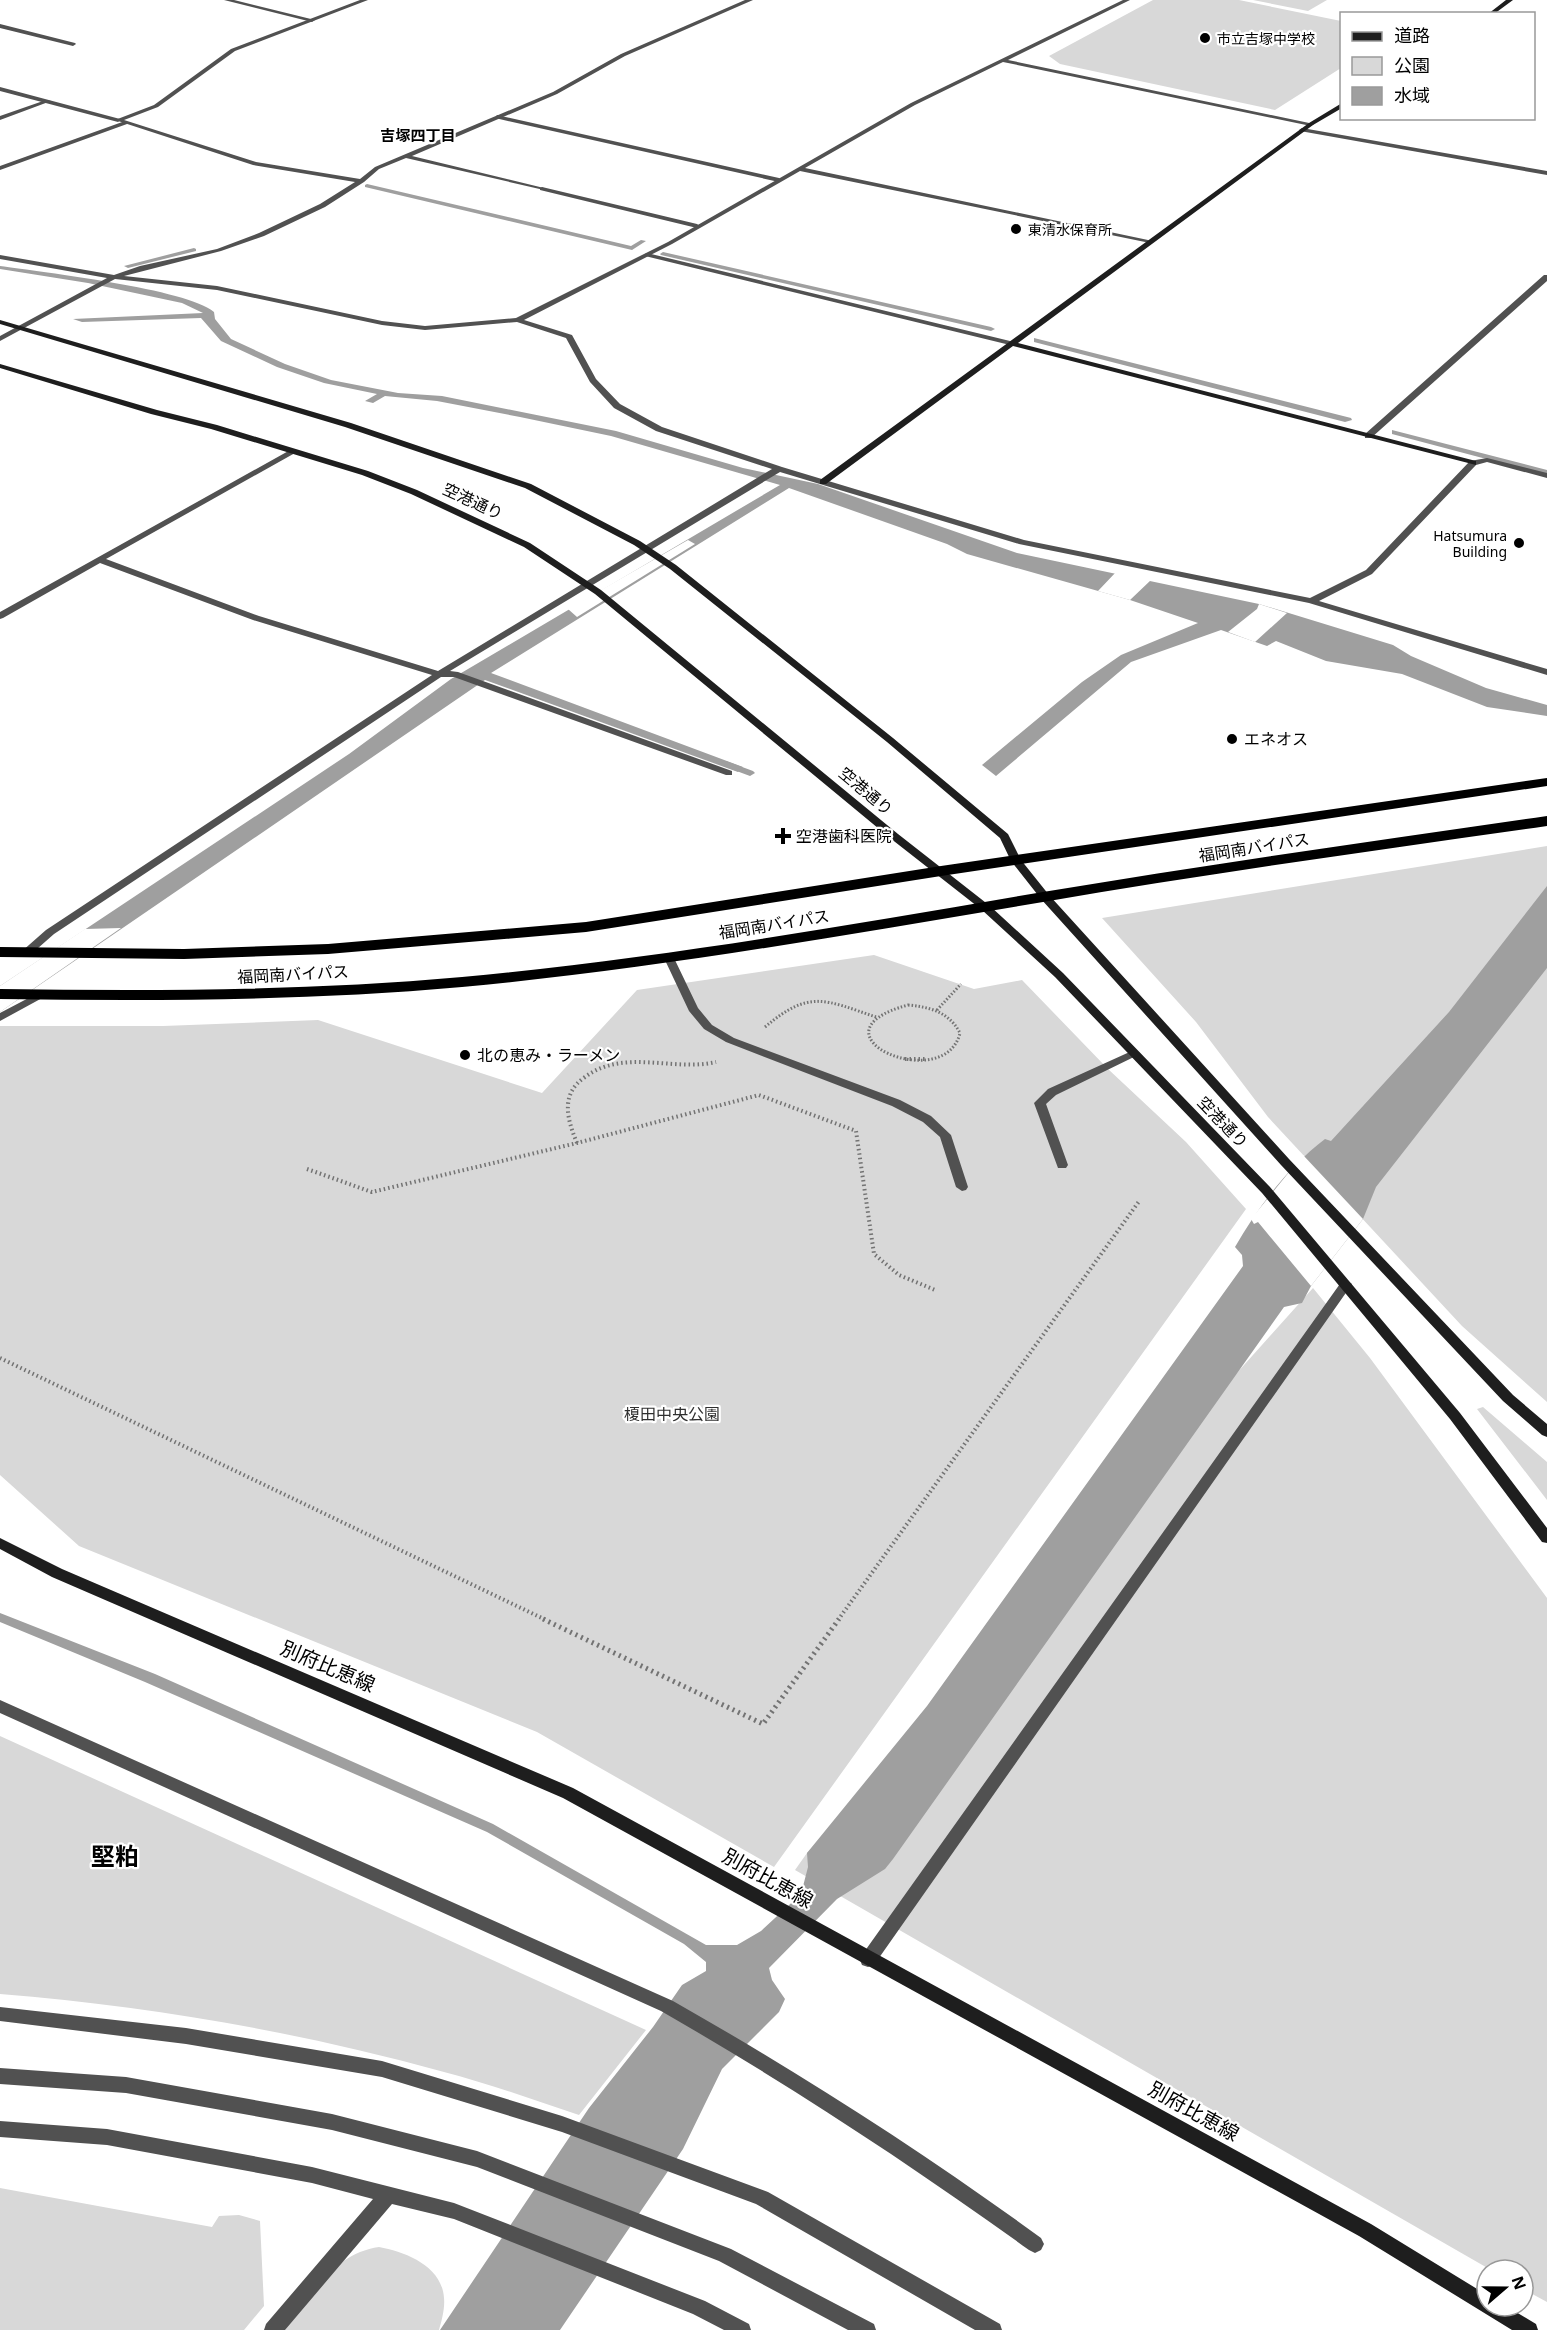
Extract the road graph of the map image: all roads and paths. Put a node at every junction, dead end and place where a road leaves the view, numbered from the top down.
1 (227, 0) edge
2 (366, 0) edge
3 (750, 0) edge
4 (1127, 0) edge
5 (1510, 0) edge
6 (1493, 12) edge
7 (312, 20) junction
8 (0, 26) edge
9 (73, 44) dead end
10 (1005, 61) junction
11 (0, 89) edge
12 (48, 101) junction
13 (1340, 106) edge
14 (497, 117) junction
15 (0, 118) edge
16 (117, 120) junction
17 (125, 123) junction
18 (1311, 124) junction
19 (1302, 130) junction
20 (405, 156) junction
21 (0, 168) edge
22 (798, 169) junction
23 (1547, 173) edge
24 (779, 180) junction
25 (362, 181) junction
26 (697, 226) junction
27 (1148, 242) junction
28 (647, 255) junction
29 (0, 257) edge
30 (1547, 277) edge
31 (110, 279) junction
32 (518, 320) junction
33 (0, 322) edge
34 (22, 328) junction
35 (0, 339) edge
36 (1010, 342) junction
37 (0, 366) edge
38 (1368, 436) junction
39 (292, 451) junction
40 (1473, 463) junction
41 (776, 471) junction
42 (1547, 477) edge
43 (823, 482) junction
44 (645, 549) junction
45 (100, 560) junction
46 (587, 585) junction
47 (1311, 601) junction
48 (0, 616) edge
49 (1547, 672) edge
50 (439, 674) junction
51 (729, 773) dead end
52 (1547, 782) edge
53 (1547, 821) edge
54 (1016, 861) junction
55 (941, 871) junction
56 (1045, 897) junction
57 (986, 908) junction
58 (0, 952) edge
59 (25, 954) junction
60 (669, 958) junction
61 (961, 984) dead end
62 (0, 994) edge
63 (40, 995) junction
64 (937, 1010) junction
65 (0, 1018) edge
66 (1134, 1053) junction
67 (1062, 1165) dead end
68 (307, 1169) dead end
69 (962, 1187) dead end
70 (1140, 1200) dead end
71 (1346, 1284) junction
72 (935, 1290) dead end
73 (0, 1358) edge
74 (1547, 1432) edge
75 (1547, 1538) edge
76 (0, 1543) edge
77 (0, 1706) edge
78 (868, 1960) junction
79 (0, 2014) edge
80 (0, 2076) edge
81 (0, 2129) edge
82 (389, 2194) junction
83 (1035, 2244) dead end
84 (1475, 2297) edge
85 (1509, 2318) edge
86 (273, 2330) edge
87 (742, 2330) edge
88 (867, 2330) edge
89 (993, 2330) edge
90 (1529, 2330) edge

1 - 7 street
2 - 7 street
3 - 14 street
4 - 10 street
5 - 6 street
7 - 16 street
8 - 9 street
10 - 18 street
10 - 22 street
11 - 12 street
12 - 15 street
12 - 16 street
13 - 18 street
14 - 20 street
14 - 24 street
16 - 17 street
17 - 21 street
17 - 25 street
18 - 19 street
19 - 23 street
19 - 27 street
20 - 25 street
20 - 26 street
22 - 24 street
22 - 27 street
24 - 26 street
25 - 31 street
26 - 28 street
27 - 36 street
28 - 32 street
28 - 36 street
29 - 31 street
30 - 38 street
31 - 32 street
31 - 34 street
32 - 41 street
33 - 34 street
34 - 35 street
34 - 44 street
36 - 38 street
36 - 43 street
37 - 39 street, 空港通り
38 - 40 street
39 - 45 street
39 - 46 street, 空港通り
40 - 42 street
40 - 47 street
41 - 43 street
41 - 44 street
43 - 47 street
44 - 46 street
44 - 54 street
45 - 48 street
45 - 50 street
46 - 50 street
46 - 55 street, 空港通り
47 - 49 street
50 - 51 street
50 - 59 street
52 - 54 highway, 福岡南バイパス
53 - 56 highway, 福岡南バイパス
54 - 55 highway, 福岡南バイパス
54 - 56 street
55 - 57 street, 空港通り
55 - 59 highway, 福岡南バイパス
56 - 57 highway, 福岡南バイパス
56 - 74 street
57 - 60 highway, 福岡南バイパス
57 - 66 street, 空港通り
58 - 59 highway, 福岡南バイパス
60 - 63 highway, 福岡南バイパス
60 - 69 street
61 - 64 path
62 - 63 highway, 福岡南バイパス
63 - 65 street
64 - 64 path
66 - 67 street
66 - 71 street, 空港通り
68 - 72 path
70 - 73 path
71 - 75 street, 空港通り
71 - 78 street
76 - 78 street, 別府比恵線
77 - 83 street
78 - 84 street, 別府比恵線
79 - 89 street
80 - 88 street
81 - 82 street
82 - 86 street
82 - 87 street
85 - 90 street, 別府比恵線

